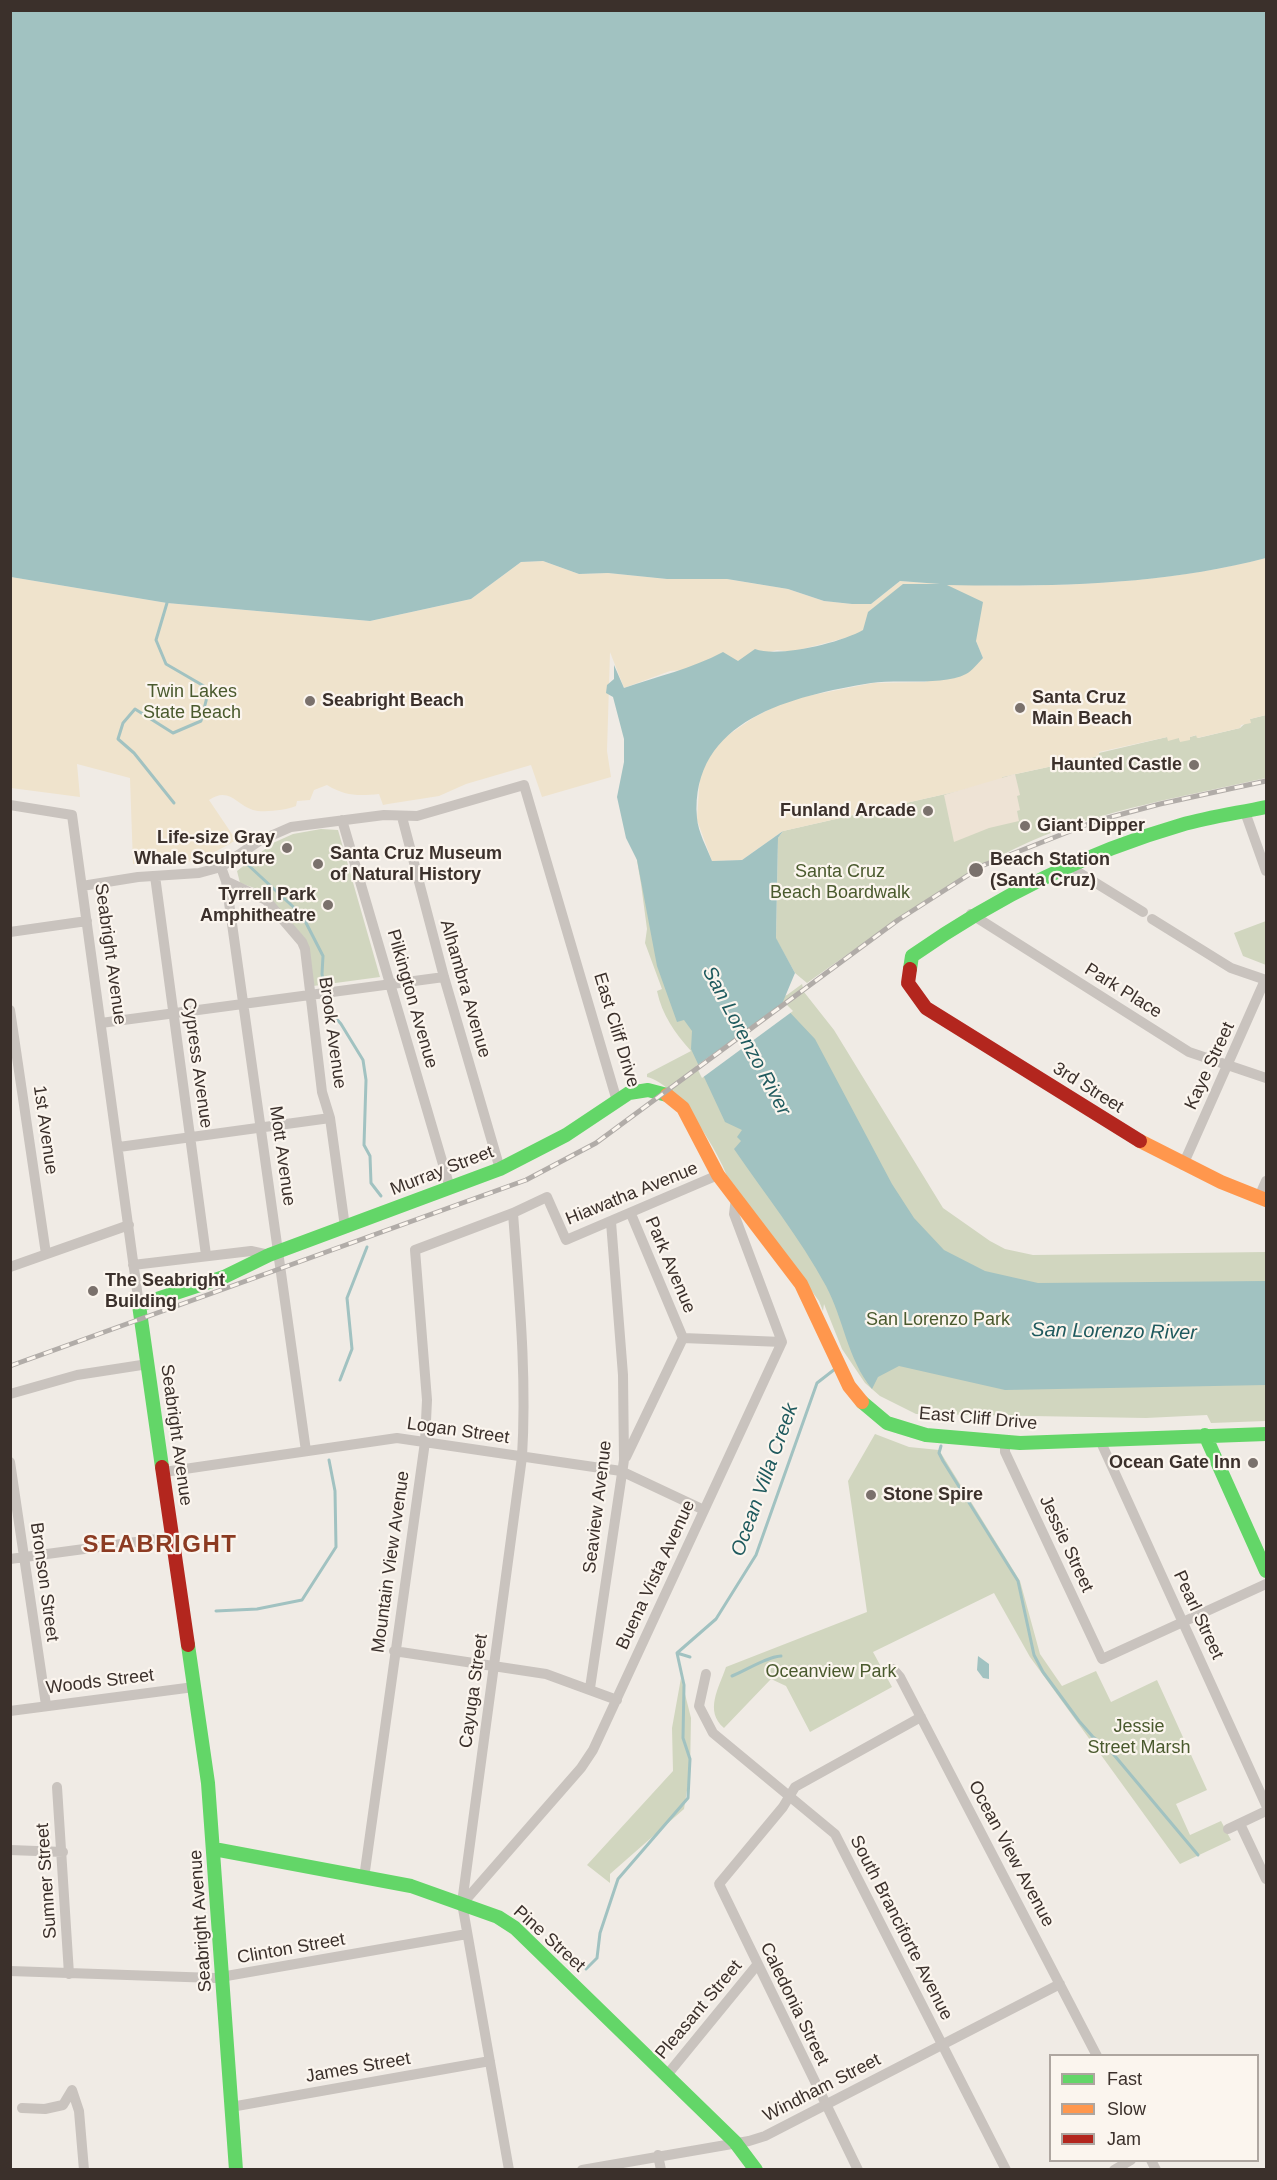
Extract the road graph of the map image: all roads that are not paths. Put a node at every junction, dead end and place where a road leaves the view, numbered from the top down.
1 (10, 805) edge
2 (1266, 807) edge
3 (1245, 812) junction
4 (402, 817) junction
5 (342, 820) junction
6 (1072, 863) junction
7 (221, 867) junction
8 (1266, 871) edge
9 (155, 876) junction
10 (226, 881) junction
11 (82, 886) junction
12 (971, 914) junction
13 (87, 921) junction
14 (10, 932) edge
15 (444, 977) junction
16 (1266, 980) edge
17 (390, 983) junction
18 (310, 995) junction
19 (244, 1005) junction
20 (10, 1010) edge
21 (174, 1014) junction
22 (101, 1023) junction
23 (1227, 1066) junction
24 (1266, 1078) edge
25 (617, 1101) junction
26 (330, 1118) junction
27 (261, 1127) junction
28 (190, 1138) junction
29 (119, 1147) junction
30 (1183, 1165) junction
31 (500, 1169) junction
32 (718, 1175) junction
33 (1266, 1181) edge
34 (450, 1188) junction
35 (1263, 1198) edge
36 (740, 1204) junction
37 (513, 1214) junction
38 (631, 1214) junction
39 (611, 1222) junction
40 (129, 1225) junction
41 (345, 1227) junction
42 (415, 1250) joint
43 (274, 1253) junction
44 (46, 1254) junction
45 (206, 1255) junction
46 (134, 1265) junction
47 (10, 1267) edge
48 (139, 1305) junction
49 (683, 1338) junction
50 (782, 1342) junction
51 (148, 1364) junction
52 (10, 1394) edge
53 (1205, 1434) junction
54 (1266, 1434) edge
55 (1100, 1438) junction
56 (425, 1442) junction
57 (1005, 1443) junction
58 (306, 1451) junction
59 (522, 1457) junction
60 (10, 1462) edge
61 (623, 1465) junction
62 (164, 1472) junction
63 (704, 1510) junction
64 (173, 1537) junction
65 (23, 1557) junction
66 (10, 1559) edge
67 (1266, 1571) edge
68 (1266, 1584) edge
69 (1184, 1622) junction
70 (394, 1651) junction
71 (494, 1665) junction
72 (893, 1670) dead end
73 (706, 1674) dead end
74 (194, 1687) junction
75 (590, 1688) junction
76 (617, 1700) junction
77 (46, 1705) junction
78 (10, 1711) edge
79 (921, 1717) junction
80 (57, 1786) dead end
81 (790, 1797) junction
82 (1266, 1805) edge
83 (1266, 1810) edge
84 (1240, 1824) junction
85 (1228, 1829) dead end
86 (214, 1849) junction
87 (10, 1850) edge
88 (63, 1852) junction
89 (364, 1878) junction
90 (1266, 1879) edge
91 (462, 1903) junction
92 (467, 1934) junction
93 (758, 1965) junction
94 (10, 1971) edge
95 (69, 1974) junction
96 (224, 1977) junction
97 (1060, 1984) junction
98 (943, 2045) junction
99 (1096, 2054) edge
100 (490, 2061) junction
101 (667, 2075) junction
102 (826, 2106) junction
103 (22, 2108) dead end
104 (231, 2108) junction
105 (735, 2142) junction
106 (658, 2155) junction
107 (84, 2169) edge
108 (236, 2169) edge
109 (509, 2169) edge
110 (582, 2169) edge
111 (661, 2169) edge
112 (756, 2169) edge
113 (858, 2169) edge
114 (1006, 2169) edge

1 - 11 street, Seabright Avenue
2 - 3 main road
3 - 6 main road
3 - 8 street
4 - 5 street, East Cliff Drive
4 - 15 street, Alhambra Avenue
4 - 25 street, East Cliff Drive
5 - 7 street, East Cliff Drive
5 - 17 street, Pilkington Avenue
6 - 12 main road
6 - 16 street
7 - 9 street, East Cliff Drive
7 - 10 street, Mott Avenue
9 - 11 street, East Cliff Drive
9 - 21 street, Cypress Avenue
10 - 18 street, Brook Avenue
10 - 19 street, Mott Avenue
11 - 13 street, Seabright Avenue
12 - 23 street, Park Place
12 - 30 main road, 3rd Street
13 - 14 street
13 - 22 street, Seabright Avenue
15 - 17 street
15 - 31 street, Alhambra Avenue
16 - 23 street, Kaye Street
17 - 18 street
17 - 34 street, Pilkington Avenue
18 - 19 street
18 - 26 street, Brook Avenue
19 - 21 street
19 - 27 street, Mott Avenue
20 - 44 street, 1st Avenue
21 - 22 street
21 - 28 street, Cypress Avenue
22 - 29 street, Seabright Avenue
23 - 24 street, Park Place
23 - 30 street, Kaye Street
25 - 31 main road, Murray Street
25 - 32 main road, East Cliff Drive
26 - 27 street
26 - 41 street, Brook Avenue
27 - 28 street
27 - 43 street, Mott Avenue
28 - 29 street
28 - 45 street, Cypress Avenue
29 - 40 street, Seabright Avenue
30 - 35 main road, 3rd Street
31 - 34 main road, Murray Street
32 - 36 main road, East Cliff Drive
32 - 38 street, Hiawatha Avenue
33 - 35 street
34 - 41 main road, Murray Street
36 - 50 street
36 - 57 main road, East Cliff Drive
37 - 39 street, Hiawatha Avenue
37 - 42 street, Hiawatha Avenue
37 - 59 street, Cayuga Street
38 - 39 street, Hiawatha Avenue
38 - 49 street, Park Avenue
39 - 61 street, Seaview Avenue
40 - 44 street
40 - 46 street, Seabright Avenue
41 - 43 main road, Murray Street
42 - 56 street, Mountain View Avenue
43 - 45 street, Murray Street
43 - 48 main road, Murray Street
43 - 58 street, Mott Avenue
44 - 47 street
45 - 46 street, Murray Street
46 - 48 street, Seabright Avenue
48 - 51 main road, Seabright Avenue
49 - 50 street
49 - 61 street, Park Avenue
50 - 63 street, Buena Vista Avenue
51 - 52 street
51 - 62 main road, Seabright Avenue
53 - 54 main road, East Cliff Drive
53 - 55 main road, East Cliff Drive
53 - 67 main road
55 - 57 main road, East Cliff Drive
55 - 69 street, Pearl Street
56 - 58 street, Logan Street
56 - 59 street, Logan Street
56 - 70 street, Mountain View Avenue
57 - 69 street, Jessie Street
58 - 62 street, Logan Street
59 - 61 street, Logan Street
59 - 71 street, Cayuga Street
60 - 65 street, Bronson Street
61 - 63 street, Logan Street
61 - 75 street, Seaview Avenue
62 - 64 main road, Seabright Avenue
63 - 76 street, Buena Vista Avenue
64 - 65 street
64 - 74 main road, Seabright Avenue
65 - 66 street
65 - 77 street, Bronson Street
68 - 69 street
69 - 82 street, Pearl Street
70 - 71 street
70 - 89 street, Mountain View Avenue
71 - 75 street
71 - 91 street, Cayuga Street
72 - 79 street, Ocean View Avenue
73 - 81 street, South Branciforte Avenue
74 - 77 street, Woods Street
74 - 86 main road, Seabright Avenue
75 - 76 street
76 - 91 street, Buena Vista Avenue
77 - 78 street, Woods Street
79 - 81 street
79 - 97 street, Ocean View Avenue
80 - 88 street, Sumner Street
81 - 93 street, Caledonia Street
81 - 98 street, South Branciforte Avenue
83 - 84 street
84 - 85 street
84 - 90 street
86 - 89 main road, Pine Street
86 - 96 main road, Seabright Avenue
87 - 88 street
88 - 95 street, Sumner Street
89 - 91 main road, Pine Street
91 - 92 street, Cayuga Street
91 - 101 main road, Pine Street
92 - 96 street, Clinton Street
92 - 100 street, Cayuga Street
93 - 101 street, Pleasant Street
93 - 102 street, Caledonia Street
94 - 95 street, Clinton Street
95 - 96 street, Clinton Street
96 - 104 main road, Seabright Avenue
97 - 98 street, Windham Street
97 - 99 street, Ocean View Avenue
98 - 102 street, Windham Street
98 - 114 street, South Branciforte Avenue
100 - 104 street, James Street
100 - 109 street, Cayuga Street
101 - 105 main road, Pine Street
102 - 105 street, Windham Street
102 - 113 street, Caledonia Street
103 - 107 street
104 - 108 main road, Seabright Avenue
105 - 106 street, Windham Street
105 - 112 main road, Pine Street
106 - 110 street, Windham Street
106 - 111 street

